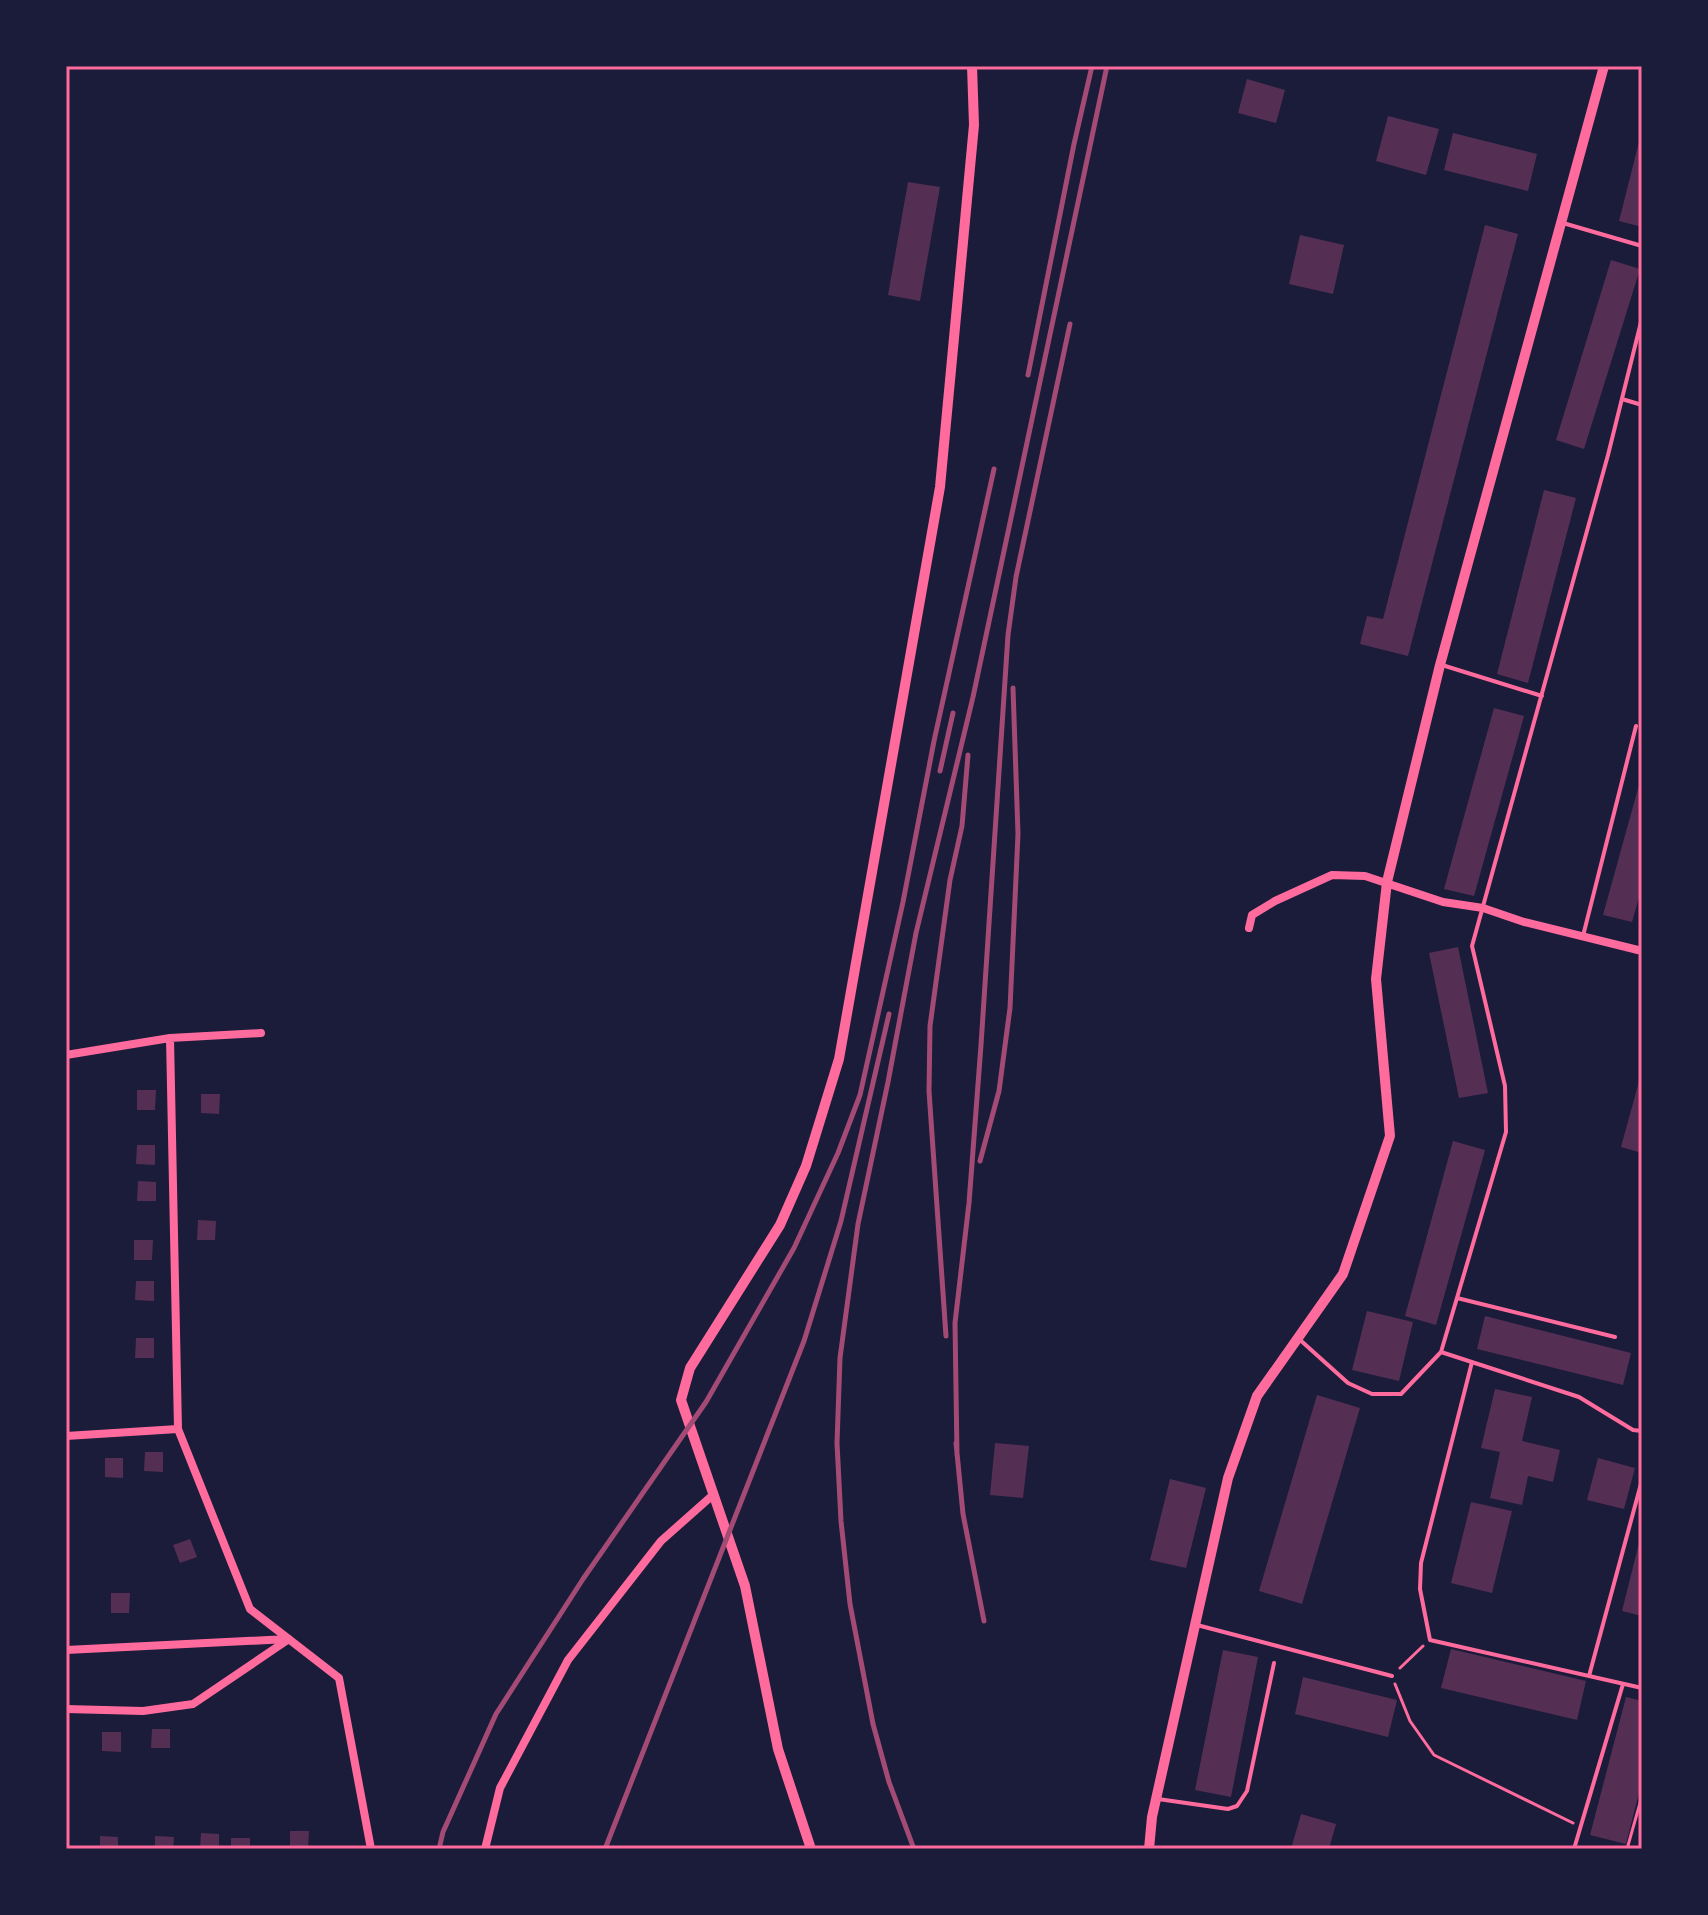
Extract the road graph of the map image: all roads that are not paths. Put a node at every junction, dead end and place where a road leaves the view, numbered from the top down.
1 (972, 66) edge
2 (1604, 66) edge
3 (1561, 222) junction
4 (1642, 246) edge
5 (1642, 318) edge
6 (1622, 399) junction
7 (1642, 405) edge
8 (1440, 665) junction
9 (1542, 696) junction
10 (1636, 726) dead end
11 (1387, 882) junction
12 (1483, 908) junction
13 (1249, 928) dead end
14 (1583, 936) junction
15 (1642, 951) edge
16 (261, 1033) dead end
17 (170, 1038) junction
18 (66, 1055) edge
19 (1457, 1298) junction
20 (1615, 1337) dead end
21 (1299, 1339) junction
22 (1441, 1352) junction
23 (1472, 1362) junction
24 (178, 1429) junction
25 (1642, 1431) edge
26 (66, 1436) edge
27 (1642, 1480) edge
28 (714, 1494) junction
29 (1195, 1624) junction
30 (289, 1639) junction
31 (66, 1650) edge
32 (1274, 1663) dead end
33 (1392, 1676) road end
34 (1589, 1676) junction
35 (1623, 1684) junction
36 (1642, 1688) edge
37 (66, 1709) edge
38 (1156, 1798) junction
39 (371, 1849) edge
40 (485, 1849) edge
41 (811, 1849) edge
42 (1149, 1849) edge
43 (1574, 1849) edge

1 - 28 street
2 - 3 street
3 - 4 lane
3 - 8 street
5 - 6 lane
6 - 7 lane
6 - 9 lane
8 - 9 lane
8 - 11 street
9 - 12 lane
10 - 14 lane
11 - 12 street
11 - 13 street
11 - 21 street
12 - 14 street
12 - 19 lane
14 - 15 street
16 - 17 street
17 - 18 street
17 - 24 street
19 - 20 lane
19 - 22 lane
21 - 22 lane
21 - 29 street
22 - 23 lane
23 - 25 lane
23 - 34 lane
24 - 26 street
24 - 30 street
27 - 34 lane
28 - 40 street
28 - 41 street
29 - 33 lane
29 - 38 street
30 - 31 street
30 - 37 street
30 - 39 street
32 - 38 lane
34 - 35 lane
35 - 36 lane
35 - 43 lane
38 - 42 street

